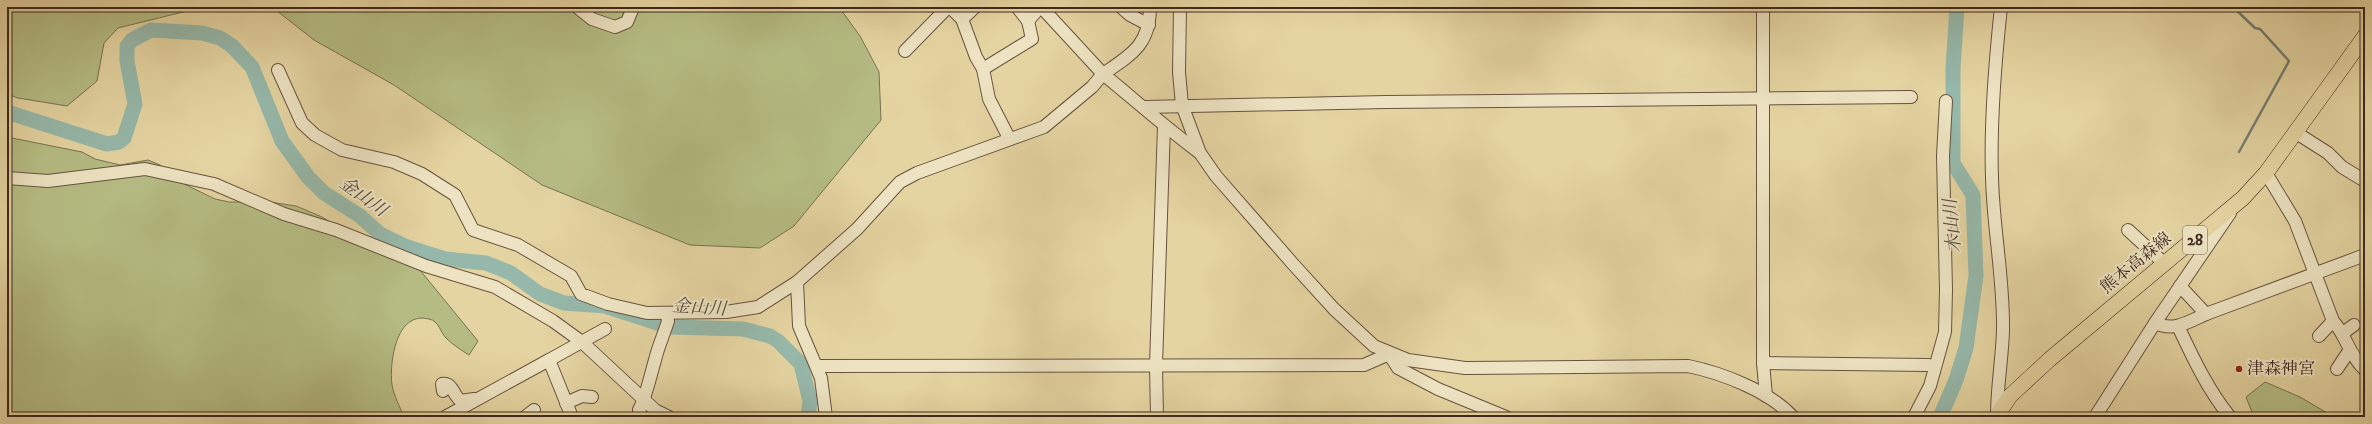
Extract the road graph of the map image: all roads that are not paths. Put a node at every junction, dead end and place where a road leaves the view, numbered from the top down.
1 (577, 7) edge
2 (631, 7) edge
3 (949, 7) edge
4 (975, 7) edge
5 (1017, 7) edge
6 (1121, 7) edge
7 (1150, 7) edge
8 (1180, 7) edge
9 (1763, 7) edge
10 (2001, 7) edge
11 (962, 18) junction
12 (1028, 21) junction
13 (1149, 25) junction
14 (2365, 36) edge
15 (905, 50) dead end
16 (983, 69) junction
17 (278, 70) dead end
18 (1103, 74) junction
19 (1764, 97) junction
20 (1911, 97) dead end
21 (1946, 101) dead end
22 (1182, 105) junction
23 (1144, 107) junction
24 (1164, 126) junction
25 (2295, 132) junction
26 (1009, 138) junction
27 (1200, 153) junction
28 (2266, 173) junction
29 (2363, 177) edge
30 (7, 178) edge
31 (2235, 206) junction
32 (2128, 230) dead end
33 (2365, 255) edge
34 (2165, 264) junction
35 (2315, 274) junction
36 (797, 282) junction
37 (2180, 286) junction
38 (2206, 314) junction
39 (667, 315) junction
40 (2333, 321) junction
41 (2155, 323) junction
42 (2354, 324) dead end
43 (2178, 326) junction
44 (604, 329) dead end
45 (2343, 333) junction
46 (2319, 336) dead end
47 (582, 342) junction
48 (2349, 351) junction
49 (1390, 354) junction
50 (549, 360) junction
51 (1763, 363) junction
52 (1156, 365) junction
53 (1929, 365) dead end
54 (817, 366) junction
55 (2337, 369) dead end
56 (2365, 370) edge
57 (442, 390) dead end
58 (1766, 396) junction
59 (592, 397) dead end
60 (477, 399) junction
61 (644, 399) junction
62 (566, 403) junction
63 (1996, 416) edge
64 (445, 417) edge
65 (572, 417) edge
66 (642, 417) edge
67 (669, 417) edge
68 (826, 417) edge
69 (1156, 417) edge
70 (1506, 417) edge
71 (1793, 417) edge
72 (1914, 417) edge
73 (2095, 417) edge
74 (2230, 417) edge

1 - 2 street
3 - 11 street
3 - 15 street
4 - 11 street
5 - 12 street
6 - 13 street
7 - 13 street
8 - 22 street
9 - 19 street
10 - 63 street
11 - 16 street
12 - 16 street
12 - 18 street
13 - 18 street
14 - 25 main road, 熊本高森線 / 28
16 - 26 street
17 - 39 street
18 - 23 street
18 - 26 street
19 - 20 street
19 - 22 street
19 - 51 street
21 - 72 street
22 - 23 street
22 - 27 street
23 - 24 street
24 - 27 street
24 - 52 street
25 - 28 main road, 熊本高森線 / 28
25 - 29 street
26 - 36 street
27 - 49 street
28 - 31 main road, 熊本高森線 / 28
28 - 35 street
30 - 47 street
31 - 34 main road, 熊本高森線 / 28
31 - 37 street
32 - 34 street
33 - 35 street
34 - 63 main road, 熊本高森線 / 28
35 - 38 street
35 - 40 street
36 - 39 street
36 - 54 street
37 - 38 street
37 - 41 street
38 - 43 street
39 - 61 street
40 - 45 street
40 - 46 street
41 - 43 street
41 - 73 street
42 - 45 street
43 - 74 street
44 - 47 street
45 - 48 street
47 - 50 street
47 - 61 street
48 - 55 street
48 - 56 street
49 - 52 street
49 - 58 street
49 - 70 street
50 - 60 street
50 - 62 street
51 - 53 street
51 - 58 street
52 - 54 street
52 - 69 street
54 - 68 street
57 - 60 street
58 - 71 street
59 - 62 street
60 - 64 street
61 - 66 street
61 - 67 street
62 - 65 street

